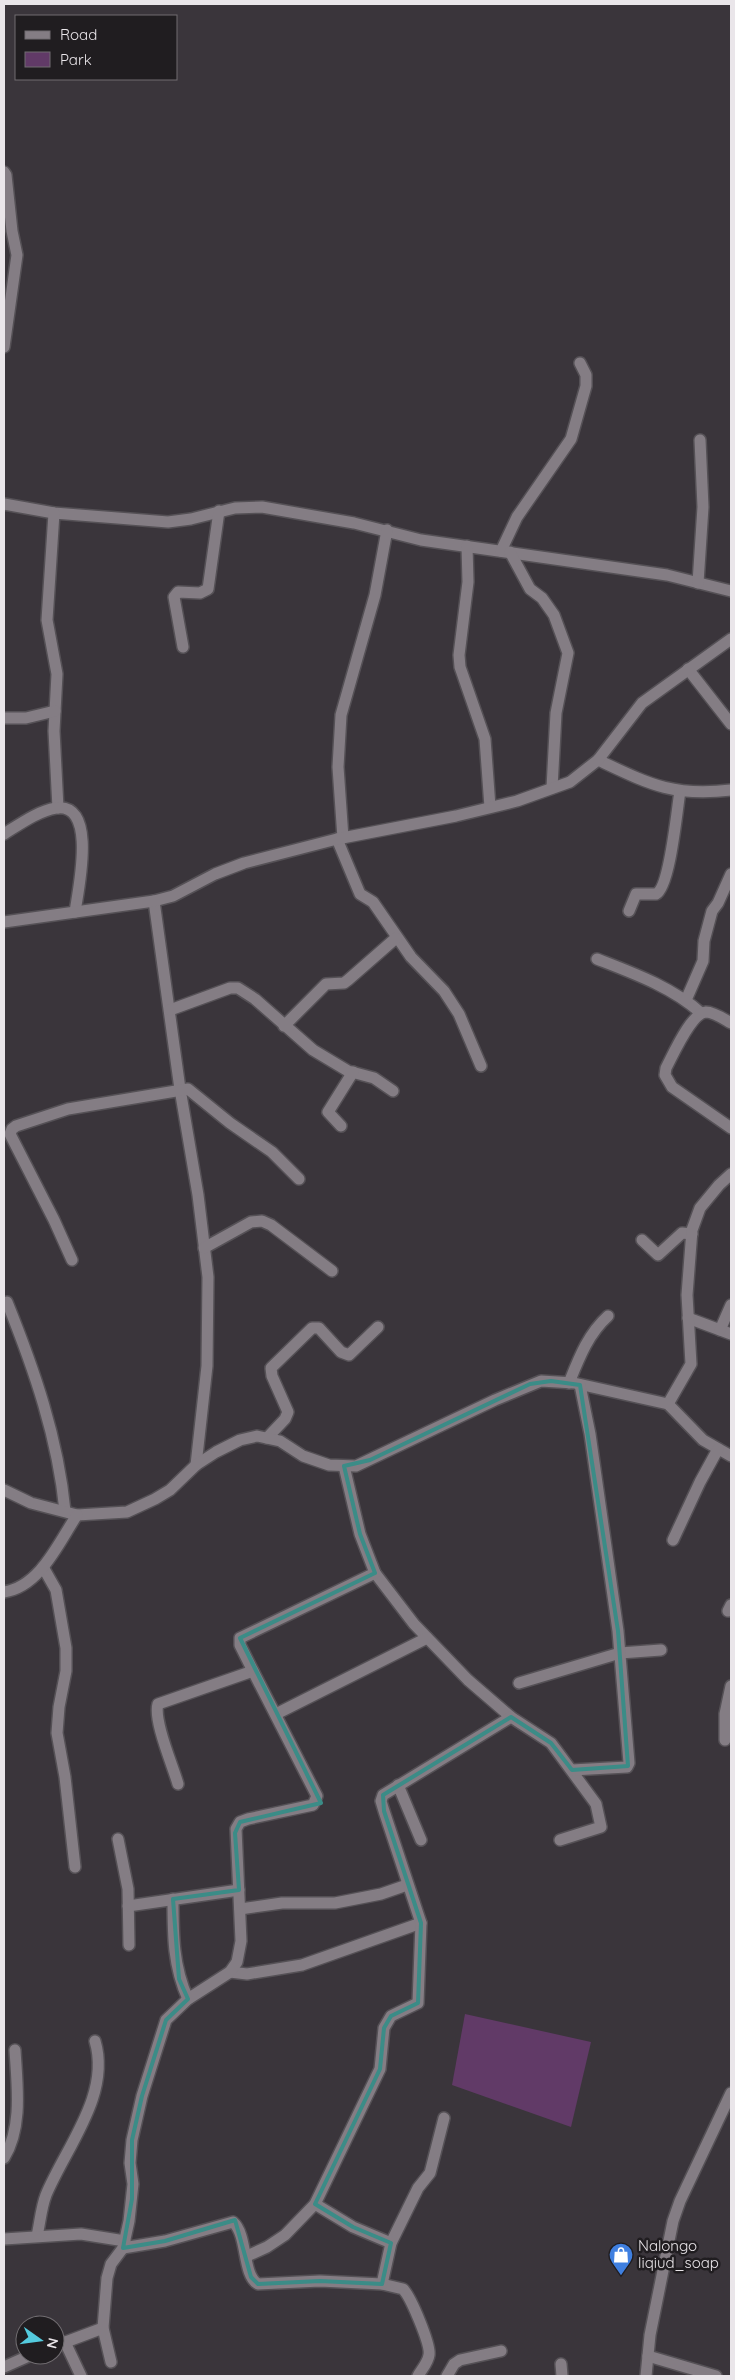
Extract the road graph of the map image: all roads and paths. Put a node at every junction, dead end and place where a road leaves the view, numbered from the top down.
1 (4, 172) edge
2 (8, 231) edge
3 (5, 322) edge
4 (4, 346) edge
5 (580, 364) dead end
6 (700, 440) dead end
7 (4, 504) edge
8 (219, 511) junction
9 (54, 513) junction
10 (387, 530) junction
11 (467, 546) junction
12 (505, 551) junction
13 (698, 584) junction
14 (731, 591) edge
15 (731, 639) edge
16 (183, 647) dead end
17 (688, 669) junction
18 (55, 711) junction
19 (4, 718) edge
20 (731, 724) edge
21 (598, 760) junction
22 (552, 788) junction
23 (731, 790) edge
24 (680, 791) junction
25 (490, 807) junction
26 (58, 808) junction
27 (4, 834) edge
28 (340, 838) junction
29 (731, 874) edge
30 (154, 901) junction
31 (629, 911) dead end
32 (75, 912) junction
33 (4, 922) edge
34 (396, 938) junction
35 (597, 959) dead end
36 (686, 1000) junction
37 (170, 1010) junction
38 (701, 1013) junction
39 (731, 1022) edge
40 (284, 1026) junction
41 (481, 1066) dead end
42 (353, 1072) junction
43 (180, 1089) junction
44 (393, 1091) dead end
45 (342, 1126) dead end
46 (731, 1128) edge
47 (731, 1174) edge
48 (300, 1179) dead end
49 (692, 1234) junction
50 (642, 1240) dead end
51 (204, 1248) junction
52 (72, 1260) dead end
53 (332, 1271) dead end
54 (7, 1302) dead end
55 (731, 1305) edge
56 (608, 1316) dead end
57 (688, 1318) junction
58 (378, 1327) dead end
59 (726, 1332) edge
60 (574, 1384) junction
61 (668, 1404) junction
62 (267, 1438) junction
63 (718, 1449) junction
64 (731, 1456) edge
65 (196, 1465) junction
66 (344, 1466) junction
67 (4, 1490) edge
68 (64, 1511) junction
69 (77, 1515) junction
70 (672, 1540) dead end
71 (43, 1567) junction
72 (375, 1573) junction
73 (4, 1592) edge
74 (427, 1638) junction
75 (661, 1650) dead end
76 (620, 1653) junction
77 (253, 1671) junction
78 (519, 1683) dead end
79 (731, 1686) edge
80 (276, 1714) junction
81 (511, 1717) junction
82 (725, 1740) dead end
83 (572, 1770) junction
84 (178, 1784) dead end
85 (398, 1785) junction
86 (118, 1839) dead end
87 (420, 1840) dead end
88 (560, 1840) dead end
89 (75, 1867) dead end
90 (407, 1885) junction
91 (239, 1890) junction
92 (173, 1899) junction
93 (128, 1906) junction
94 (240, 1909) junction
95 (421, 1923) junction
96 (129, 1944) dead end
97 (230, 1972) junction
98 (188, 1999) junction
99 (94, 2041) dead end
100 (15, 2050) dead end
101 (731, 2093) edge
102 (444, 2118) dead end
103 (4, 2158) edge
104 (315, 2204) junction
105 (37, 2236) junction
106 (4, 2239) edge
107 (391, 2243) junction
108 (124, 2244) junction
109 (247, 2256) junction
110 (382, 2284) junction
111 (103, 2328) junction
112 (65, 2342) edge
113 (501, 2351) dead end
114 (65, 2352) edge
115 (648, 2356) junction
116 (112, 2362) dead end
117 (561, 2364) dead end
118 (81, 2376) edge
119 (418, 2376) edge
120 (447, 2376) edge
121 (562, 2376) edge
122 (646, 2376) edge
123 (716, 2376) edge

1 - 2 street
2 - 3 street
3 - 4 street
5 - 12 street
6 - 13 street
7 - 9 street
8 - 9 street
8 - 10 street
8 - 16 street
9 - 18 street
10 - 11 street
10 - 28 street
11 - 12 street
11 - 25 street
12 - 13 street
12 - 22 street
13 - 14 street
15 - 17 street
17 - 20 street
17 - 21 street
18 - 19 street
18 - 26 street
21 - 22 street
21 - 24 street
22 - 25 street
23 - 24 street
24 - 31 street
25 - 28 street
26 - 27 street
26 - 32 street
28 - 30 street
28 - 34 street
29 - 36 street
30 - 32 street
30 - 37 street
32 - 33 street
34 - 40 street
34 - 41 street
35 - 36 street
36 - 38 street
37 - 40 street
37 - 43 street
38 - 39 street
38 - 46 street
40 - 42 street
42 - 44 street
42 - 45 street
43 - 48 street
43 - 51 street
43 - 52 street
47 - 49 street
49 - 50 street
49 - 57 street
51 - 53 street
51 - 65 street
54 - 68 street
55 - 59 street
56 - 60 street
57 - 59 street
57 - 61 street
58 - 62 street
60 - 61 street
60 - 66 street
60 - 76 street
61 - 63 street
62 - 65 street
62 - 66 street
63 - 64 street
63 - 70 street
65 - 69 street
66 - 72 street
67 - 68 street
68 - 69 street
69 - 71 street
71 - 73 street
71 - 89 street
72 - 74 street
72 - 77 street
74 - 80 street
74 - 81 street
75 - 76 street
76 - 78 street
76 - 83 street
77 - 80 street
77 - 84 street
79 - 82 street
80 - 91 street
81 - 83 street
81 - 85 street
83 - 88 street
85 - 87 street
85 - 90 street
86 - 93 street
90 - 94 street
90 - 95 street
91 - 92 street
91 - 94 street
92 - 93 street
92 - 98 street
93 - 96 street
94 - 97 street
95 - 97 street
95 - 104 street
97 - 98 street
98 - 108 street
99 - 105 street
100 - 103 street
101 - 115 street
102 - 107 street
104 - 107 street
104 - 109 street
105 - 106 street
105 - 108 street
107 - 110 street
108 - 109 street
108 - 111 street
109 - 110 street
110 - 119 street
111 - 112 street
111 - 116 street
113 - 120 street
114 - 118 street
115 - 122 street
115 - 123 street
117 - 121 street

